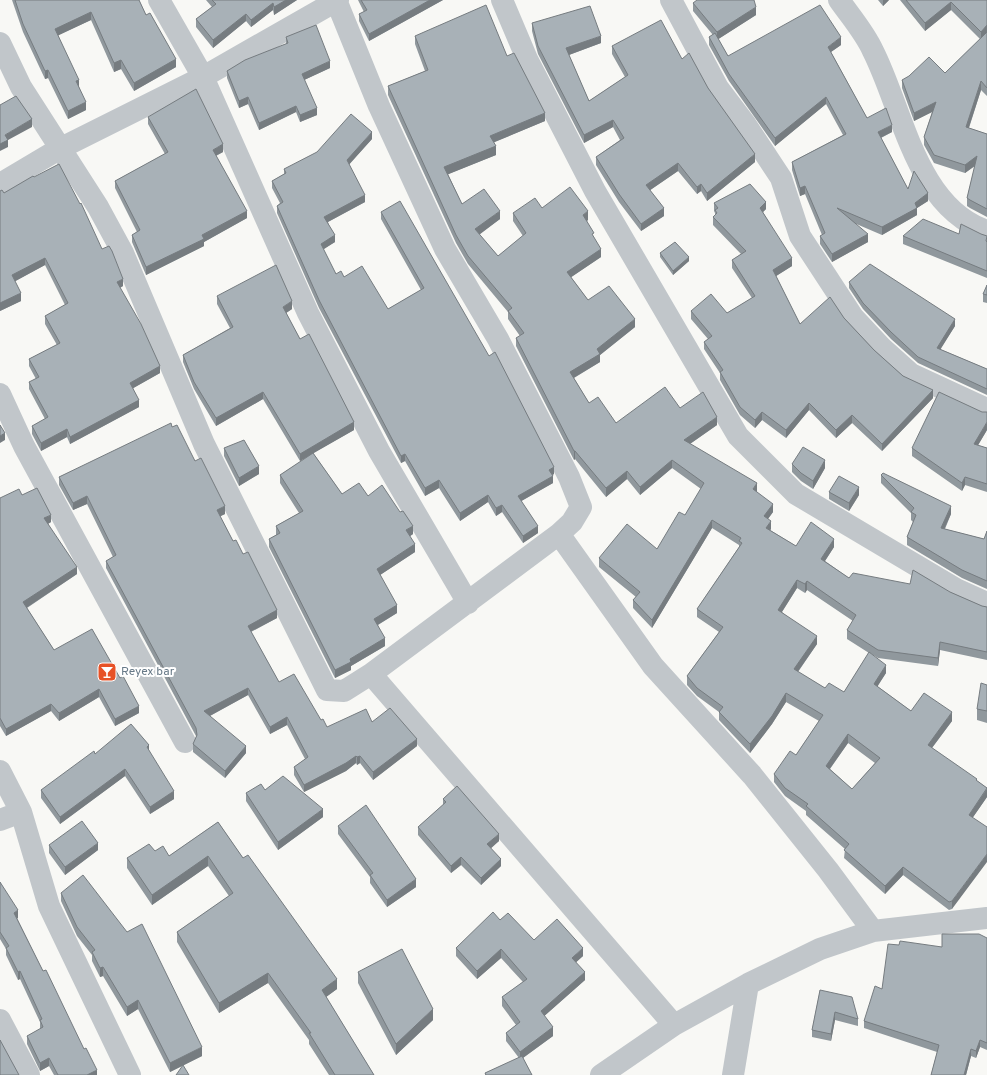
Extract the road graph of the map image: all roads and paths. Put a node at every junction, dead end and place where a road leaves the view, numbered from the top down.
1 (159, 0) edge
2 (337, 0) edge
3 (502, 0) edge
4 (671, 0) edge
5 (840, 0) edge
6 (0, 43) edge
7 (203, 77) junction
8 (59, 149) junction
9 (0, 184) edge
10 (987, 231) edge
11 (0, 394) edge
12 (987, 409) edge
13 (559, 534) junction
14 (468, 603) junction
15 (987, 603) edge
16 (371, 674) junction
17 (186, 742) dead end
18 (0, 771) edge
19 (21, 812) junction
20 (0, 820) edge
21 (987, 918) edge
22 (873, 931) junction
23 (748, 984) junction
24 (0, 1020) edge
25 (674, 1025) junction
26 (29, 1075) edge
27 (130, 1075) edge
28 (601, 1075) edge
29 (733, 1075) edge

1 - 7 street
2 - 7 street
2 - 13 street
3 - 15 street
4 - 12 street
5 - 10 street
6 - 8 street
7 - 8 street
7 - 14 street
8 - 9 street
8 - 16 street
11 - 17 street
13 - 14 street
13 - 22 street
14 - 16 street
16 - 25 street
18 - 19 street
19 - 20 street
19 - 27 street
21 - 22 street
22 - 23 street
23 - 25 street
23 - 29 street
24 - 26 street
25 - 28 street

